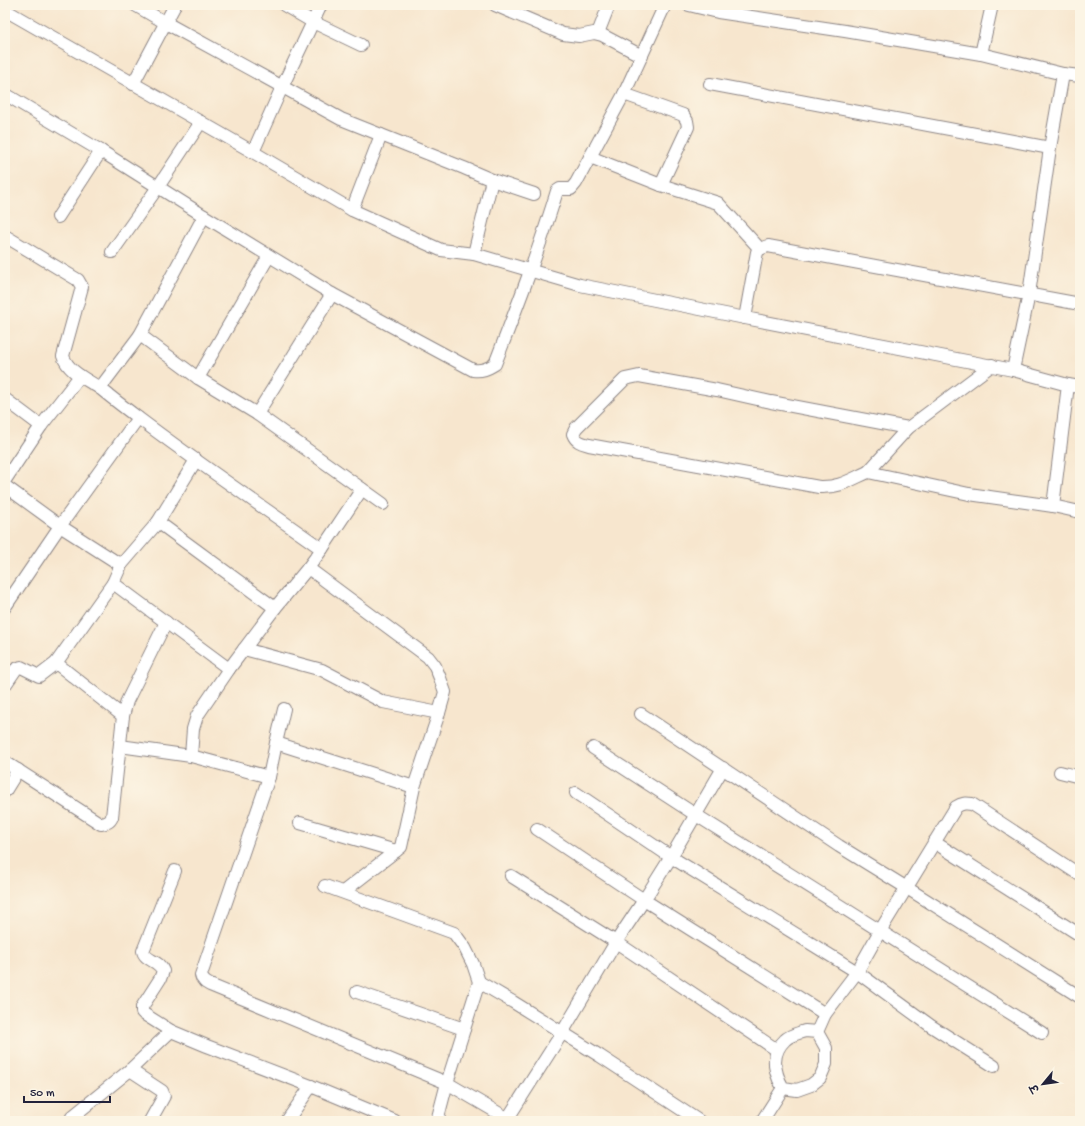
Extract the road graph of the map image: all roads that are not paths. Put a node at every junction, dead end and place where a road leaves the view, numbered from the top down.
1 (135, 5) edge
2 (175, 5) edge
3 (284, 5) edge
4 (321, 5) edge
5 (495, 5) edge
6 (609, 5) edge
7 (664, 5) edge
8 (689, 5) edge
9 (992, 5) edge
10 (5, 10) edge
11 (313, 22) junction
12 (166, 23) junction
13 (598, 33) junction
14 (361, 45) dead end
15 (981, 54) junction
16 (642, 56) junction
17 (1063, 74) junction
18 (1080, 76) edge
19 (133, 84) junction
20 (710, 84) dead end
21 (282, 87) junction
22 (5, 94) edge
23 (624, 94) junction
24 (201, 122) junction
25 (381, 135) junction
26 (1050, 148) junction
27 (101, 151) junction
28 (253, 152) junction
29 (590, 157) junction
30 (492, 180) junction
31 (661, 185) junction
32 (158, 187) junction
33 (534, 194) dead end
34 (352, 210) junction
35 (204, 216) junction
36 (58, 217) dead end
37 (5, 236) edge
38 (760, 249) junction
39 (112, 252) dead end
40 (474, 254) junction
41 (269, 256) junction
42 (531, 271) junction
43 (332, 294) junction
44 (1029, 294) junction
45 (1080, 304) edge
46 (745, 318) junction
47 (140, 335) junction
48 (992, 365) junction
49 (1013, 370) junction
50 (80, 376) junction
51 (198, 378) junction
52 (1074, 386) edge
53 (100, 388) junction
54 (5, 399) edge
55 (257, 414) junction
56 (138, 418) junction
57 (41, 426) junction
58 (908, 428) junction
59 (196, 460) junction
60 (868, 472) junction
61 (5, 480) edge
62 (5, 486) edge
63 (362, 489) junction
64 (382, 504) dead end
65 (1053, 506) junction
66 (1080, 512) edge
67 (158, 522) junction
68 (60, 526) junction
69 (322, 548) junction
70 (121, 565) junction
71 (308, 568) junction
72 (114, 583) junction
73 (7, 601) edge
74 (275, 608) junction
75 (166, 622) junction
76 (244, 649) junction
77 (56, 663) junction
78 (229, 669) junction
79 (5, 685) edge
80 (284, 709) dead end
81 (439, 713) junction
82 (641, 714) dead end
83 (123, 716) junction
84 (276, 743) junction
85 (120, 746) junction
86 (593, 748) dead end
87 (191, 756) junction
88 (5, 762) edge
89 (723, 768) junction
90 (18, 770) junction
91 (1060, 772) dead end
92 (269, 776) junction
93 (1080, 777) edge
94 (414, 787) junction
95 (5, 791) edge
96 (576, 793) dead end
97 (696, 815) junction
98 (300, 823) dead end
99 (537, 830) dead end
100 (934, 842) junction
101 (396, 851) junction
102 (671, 857) junction
103 (175, 871) dead end
104 (1080, 875) edge
105 (511, 876) dead end
106 (325, 886) dead end
107 (908, 888) junction
108 (343, 892) junction
109 (644, 900) junction
110 (880, 931) junction
111 (1080, 935) edge
112 (616, 942) junction
113 (857, 972) junction
114 (478, 982) junction
115 (357, 992) dead end
116 (1080, 997) edge
117 (825, 1014) junction
118 (464, 1029) junction
119 (171, 1031) junction
120 (817, 1032) junction
121 (562, 1033) junction
122 (1042, 1033) dead end
123 (777, 1050) junction
124 (994, 1066) dead end
125 (130, 1070) junction
126 (447, 1083) junction
127 (311, 1086) junction
128 (783, 1088) junction
129 (72, 1117) dead end
130 (510, 1120) edge
131 (150, 1121) edge
132 (287, 1121) edge
133 (395, 1121) edge
134 (437, 1121) edge
135 (698, 1121) edge
136 (762, 1121) edge

1 - 12 street
2 - 12 street
3 - 11 street
4 - 11 street
5 - 13 street
6 - 13 street
7 - 16 street
8 - 15 street
9 - 15 street
10 - 19 street
11 - 14 street
11 - 21 street
12 - 19 street
12 - 21 street
13 - 16 street
15 - 17 street
16 - 23 street
17 - 18 street
17 - 26 street
19 - 24 street
20 - 26 street
21 - 25 street
21 - 28 street
22 - 27 street
23 - 29 street
23 - 31 street
24 - 28 street
24 - 32 street
25 - 30 street
25 - 34 street
26 - 44 street
27 - 32 street
27 - 36 street
28 - 34 street
29 - 31 street
29 - 42 street
30 - 33 street
30 - 40 street
31 - 38 street
32 - 35 street
32 - 39 street
34 - 40 street
35 - 41 street
35 - 47 street
37 - 50 street
38 - 44 street
38 - 46 street
40 - 42 street
41 - 43 street
41 - 51 street
42 - 43 street
42 - 46 street
43 - 55 street
44 - 45 street
44 - 49 street
46 - 48 street
47 - 51 street
47 - 53 street
48 - 49 street
48 - 58 street
49 - 52 street
50 - 53 street
50 - 57 street
51 - 55 street
52 - 65 street
53 - 56 street
54 - 57 street
55 - 63 street
56 - 59 street
56 - 68 street
57 - 61 street
58 - 60 street
58 - 60 street
59 - 67 street
59 - 69 street
60 - 65 street
62 - 68 street
63 - 64 street
63 - 69 street
65 - 66 street
67 - 70 street
67 - 74 street
68 - 70 street
68 - 73 street
69 - 71 street
70 - 72 street
71 - 74 street
71 - 81 street
72 - 75 street
72 - 77 street
74 - 76 street
75 - 78 street
75 - 83 street
76 - 78 street
76 - 81 street
77 - 79 street
77 - 83 street
78 - 87 street
80 - 84 street
81 - 94 street
82 - 89 street
83 - 85 street
84 - 92 street
84 - 94 street
85 - 87 street
85 - 90 street
86 - 97 street
87 - 92 street
88 - 90 street
89 - 97 street
89 - 107 street
90 - 95 street
91 - 93 street
92 - 126 street
94 - 101 street
96 - 102 street
97 - 102 street
97 - 110 street
98 - 101 street
99 - 109 street
100 - 104 street
100 - 107 street
100 - 111 street
101 - 108 street
102 - 109 street
102 - 113 street
103 - 119 street
105 - 112 street
106 - 108 street
107 - 110 street
107 - 116 street
108 - 114 street
109 - 112 street
109 - 117 street
110 - 113 street
110 - 122 street
112 - 121 street
112 - 123 street
113 - 117 street
113 - 124 street
114 - 118 street
114 - 121 street
115 - 118 street
117 - 120 street
118 - 126 street
119 - 125 street
119 - 127 street
120 - 123 street
120 - 128 street
121 - 130 street
121 - 135 street
123 - 128 street
125 - 129 street
125 - 131 street
126 - 130 street
126 - 134 street
127 - 132 street
127 - 133 street
128 - 136 street

